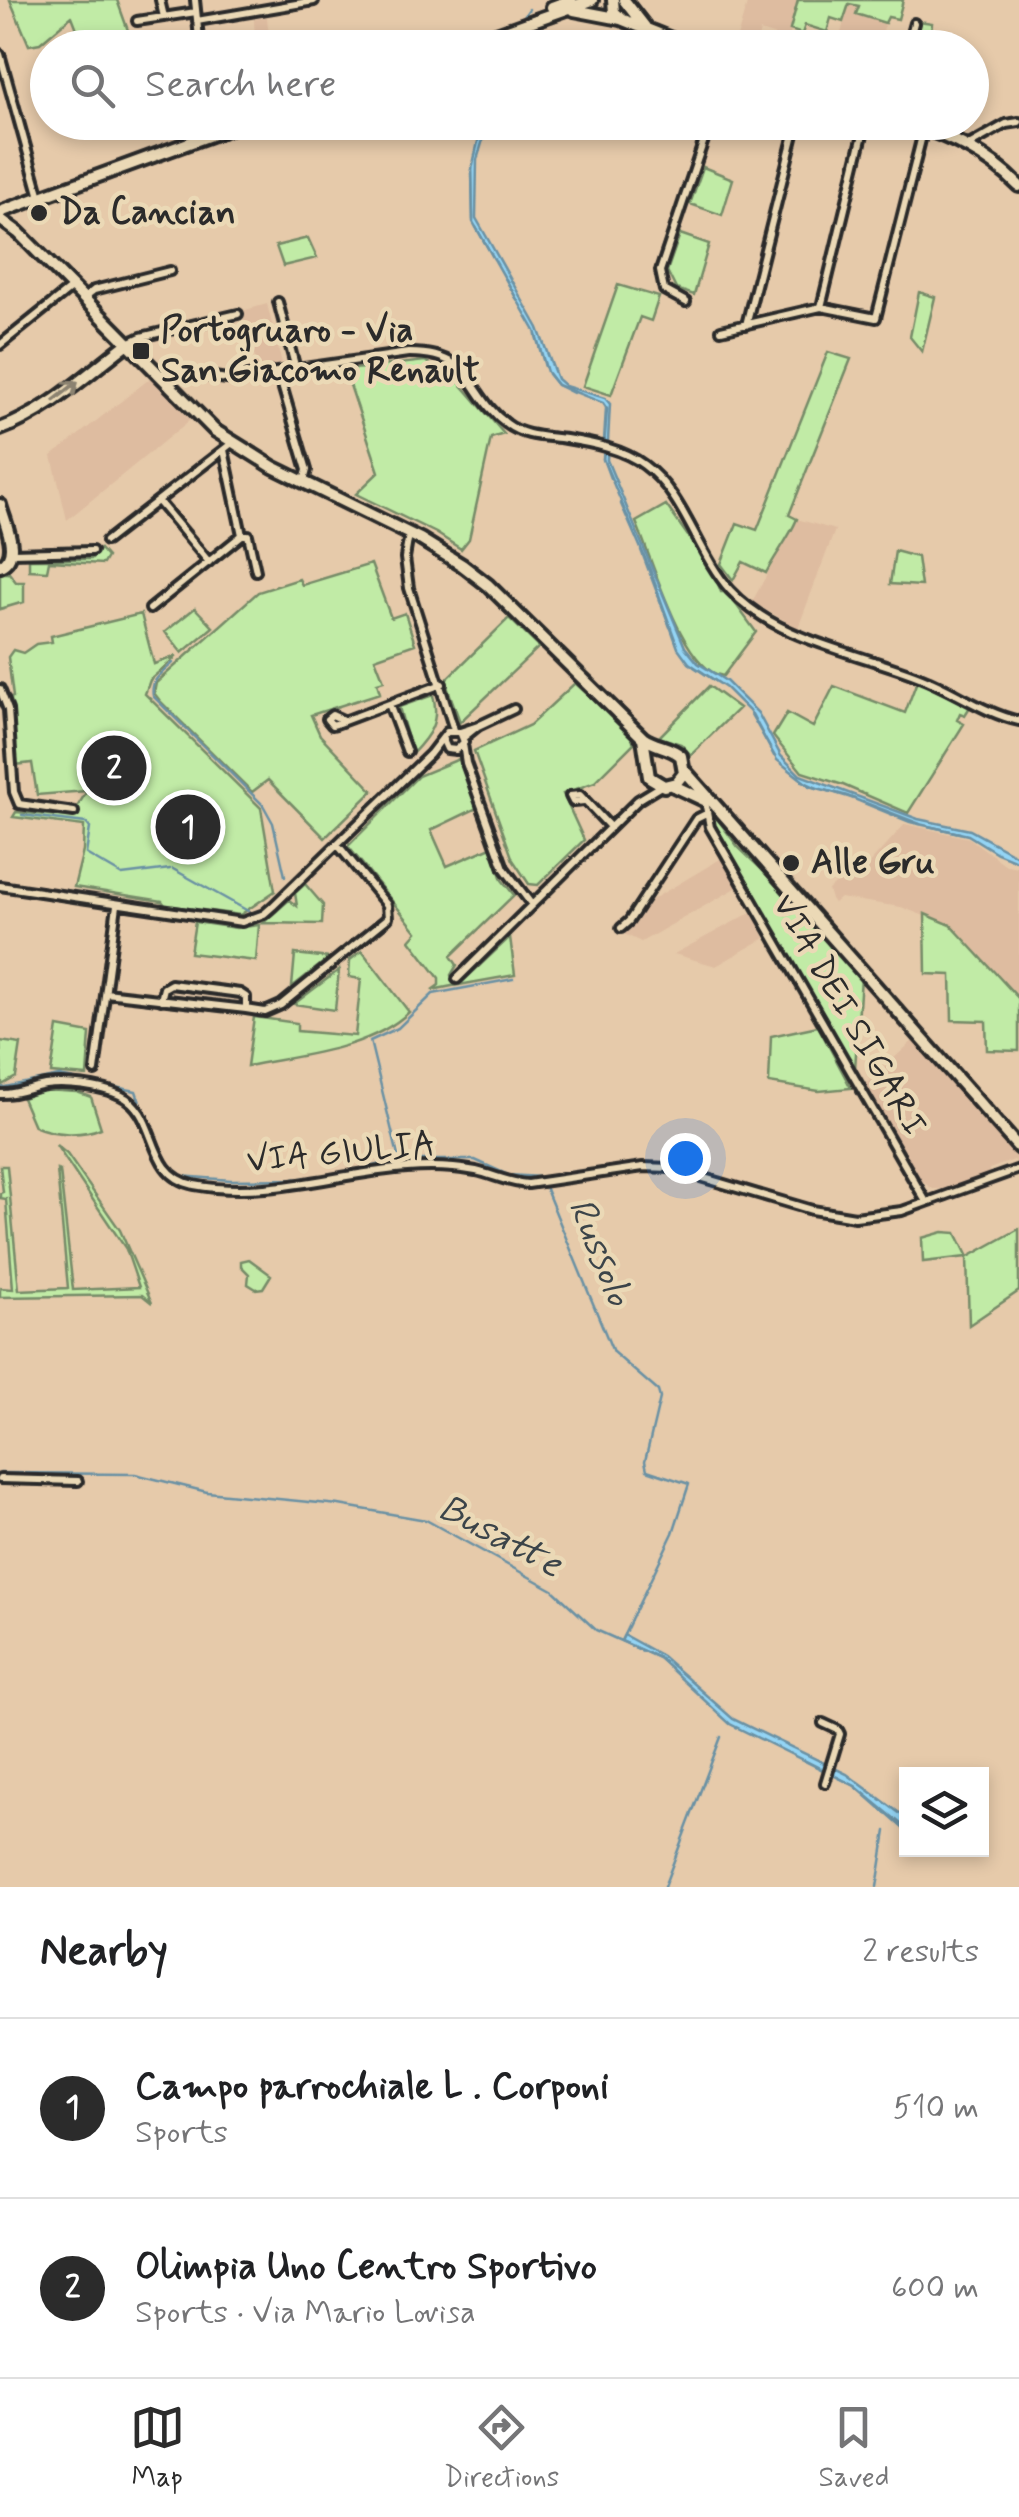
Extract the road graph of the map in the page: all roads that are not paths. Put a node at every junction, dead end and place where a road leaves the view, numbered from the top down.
1 (160, 0) edge
2 (195, 0) edge
3 (285, 0) edge
4 (571, 0) edge
5 (592, 0) edge
6 (613, 0) edge
7 (314, 2) edge
8 (628, 2) edge
9 (296, 6) junction
10 (563, 10) junction
11 (196, 12) junction
12 (164, 17) junction
13 (532, 19) junction
14 (621, 19) junction
15 (137, 21) dead end
16 (196, 21) junction
17 (914, 22) dead end
18 (197, 30) edge
19 (505, 30) edge
20 (647, 30) edge
21 (650, 30) edge
22 (912, 30) edge
23 (0, 54) edge
24 (1019, 122) edge
25 (989, 134) edge
26 (198, 140) edge
27 (704, 140) edge
28 (792, 140) edge
29 (862, 140) edge
30 (921, 140) edge
31 (959, 140) edge
32 (978, 140) edge
33 (967, 146) junction
34 (1019, 186) edge
35 (40, 200) junction
36 (4, 216) edge
37 (170, 271) dead end
38 (71, 288) junction
39 (83, 299) junction
40 (278, 302) dead end
41 (686, 302) dead end
42 (821, 307) junction
43 (238, 314) dead end
44 (746, 324) junction
45 (721, 330) dead end
46 (126, 344) junction
47 (0, 345) edge
48 (296, 369) junction
49 (278, 372) junction
50 (158, 374) junction
51 (0, 429) edge
52 (228, 446) junction
53 (304, 482) junction
54 (158, 502) junction
55 (0, 505) edge
56 (409, 534) junction
57 (242, 535) junction
58 (106, 541) dead end
59 (92, 551) dead end
60 (12, 553) junction
61 (209, 562) junction
62 (0, 566) edge
63 (256, 572) dead end
64 (150, 609) dead end
65 (442, 684) junction
66 (0, 689) edge
67 (0, 703) edge
68 (389, 704) junction
69 (514, 709) dead end
70 (8, 710) junction
71 (342, 720) dead end
72 (1019, 721) edge
73 (455, 736) junction
74 (643, 738) junction
75 (662, 748) junction
76 (450, 750) junction
77 (407, 752) dead end
78 (430, 754) junction
79 (647, 760) junction
80 (466, 763) junction
81 (684, 770) junction
82 (648, 775) junction
83 (666, 786) junction
84 (638, 800) junction
85 (705, 801) junction
86 (584, 802) dead end
87 (74, 812) dead end
88 (721, 812) junction
89 (706, 814) junction
90 (610, 827) junction
91 (337, 844) junction
92 (0, 886) edge
93 (117, 905) junction
94 (532, 905) junction
95 (620, 928) dead end
96 (456, 979) dead end
97 (106, 993) junction
98 (162, 1000) junction
99 (246, 1010) junction
100 (95, 1071) dead end
101 (0, 1094) edge
102 (1019, 1148) edge
103 (1019, 1169) edge
104 (925, 1200) junction
105 (0, 1479) edge
106 (78, 1481) dead end
107 (822, 1723) dead end
108 (826, 1780) dead end

1 - 12 street
2 - 11 street
3 - 9 street
4 - 13 street
5 - 10 street
6 - 14 street
7 - 9 street
8 - 21 street
9 - 16 street
10 - 13 street
10 - 14 street
11 - 12 street
11 - 16 street
12 - 15 street
13 - 19 street
14 - 20 street
16 - 18 street
17 - 22 street
23 - 35 street
24 - 25 street
26 - 35 street
27 - 41 street
28 - 44 street
29 - 42 street
30 - 42 street
31 - 33 street
32 - 33 street
33 - 34 street
35 - 36 street
36 - 38 street
37 - 39 street
38 - 39 street
38 - 47 street
39 - 46 street
40 - 48 street
42 - 44 street
43 - 46 street
44 - 45 street
46 - 50 street
51 -> 46 street
48 - 49 street
48 - 72 street
49 - 50 street
49 - 53 street
50 - 52 street
52 - 53 street
52 - 54 street
52 - 57 street
53 - 56 street
54 - 58 street
54 - 61 street
55 - 60 street
56 - 65 street
56 - 74 street
57 - 61 street
57 - 63 street
59 - 60 street
60 - 62 street
61 - 64 street
65 - 68 street
65 - 73 street
66 - 70 street
67 - 70 street
68 - 71 street
68 - 77 street
69 - 73 street
70 - 87 street
73 - 76 street
73 - 76 street
73 - 78 street
73 - 80 street
74 - 75 street
74 - 79 street
75 - 79 street
75 - 81 street
76 - 78 street
76 - 80 street
78 - 91 street
79 - 82 street
80 - 94 street
81 - 83 street
81 - 88 street
82 - 83 street
82 - 84 street
83 - 84 street
83 - 85 street
84 - 90 street
85 - 88 street
85 - 89 street, VIA DEI SIGARI
86 - 90 street
88 - 102 street
89 - 95 street
89 - 104 street, VIA DEI SIGARI
90 - 94 street
91 - 93 street
91 - 99 street
92 - 93 street
93 - 97 street
94 - 96 street
97 - 98 street
97 - 100 street
98 - 99 street
98 - 99 street
101 - 104 street, VIA GIULIA
103 - 104 street, VIA GIULIA
105 - 106 street
107 - 108 street

